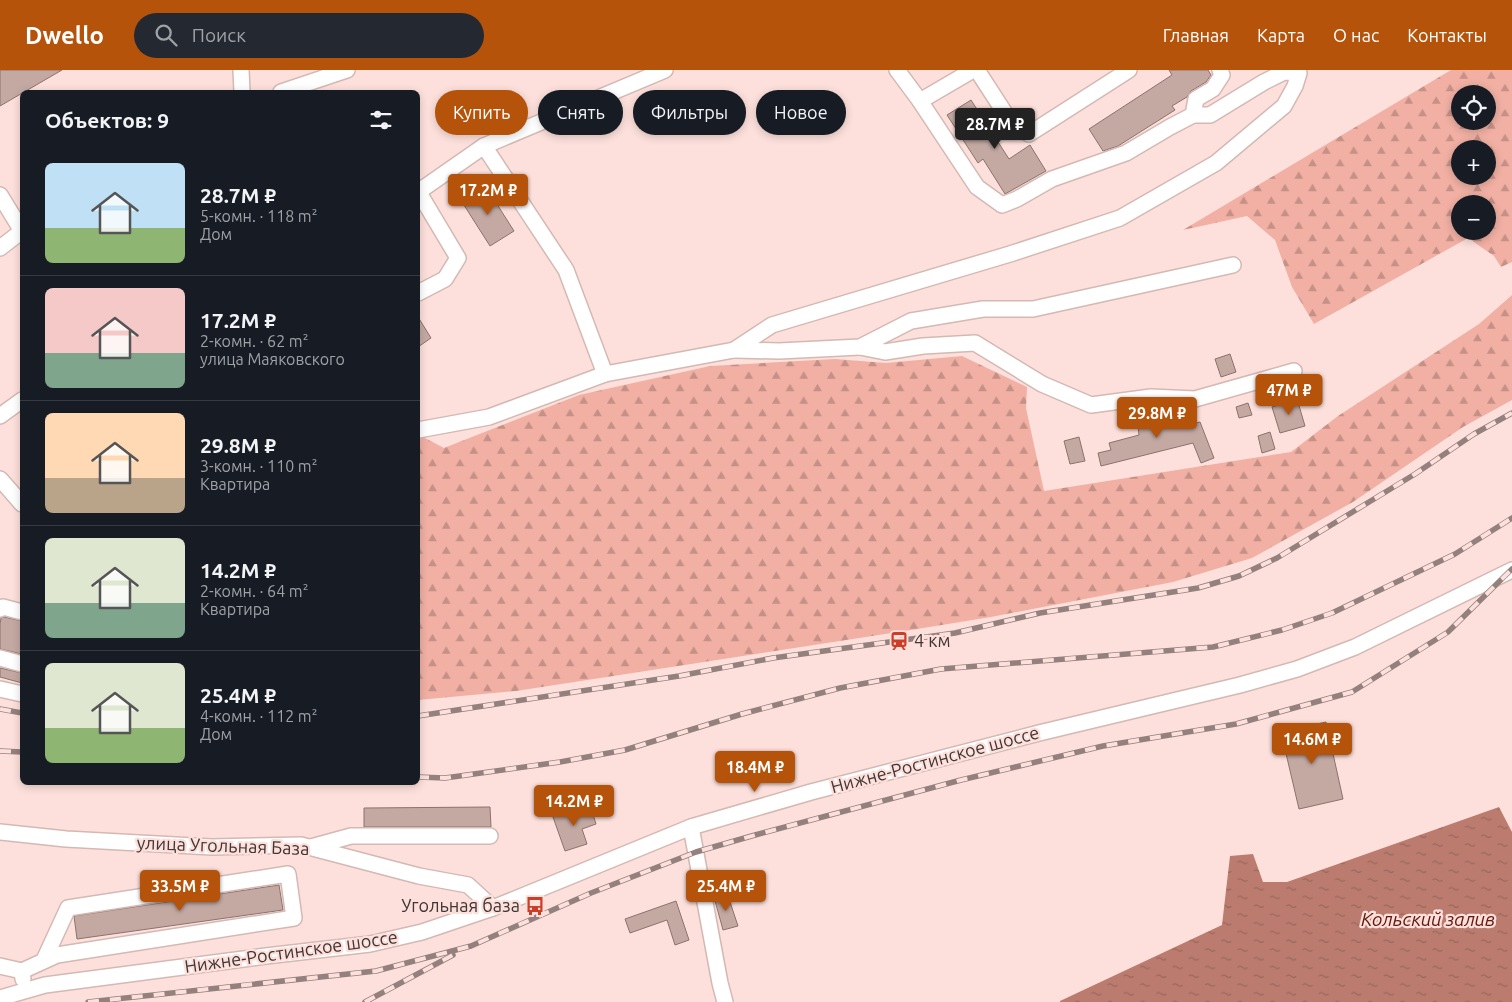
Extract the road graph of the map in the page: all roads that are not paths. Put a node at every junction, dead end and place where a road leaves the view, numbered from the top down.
1 (241, 70) edge
2 (347, 70) edge
3 (665, 70) edge
4 (896, 70) edge
5 (973, 70) edge
6 (977, 70) edge
7 (1129, 70) edge
8 (1220, 70) edge
9 (1299, 72) edge
10 (1261, 76) edge
11 (242, 90) edge
12 (287, 90) edge
13 (920, 101) junction
14 (1193, 116) junction
15 (484, 146) junction
16 (420, 191) edge
17 (0, 195) edge
18 (420, 195) edge
19 (20, 228) edge
20 (20, 233) edge
21 (0, 248) edge
22 (1233, 266) dead end
23 (420, 292) edge
24 (860, 347) junction
25 (734, 350) junction
26 (1294, 371) dead end
27 (605, 374) junction
28 (20, 401) edge
29 (0, 416) edge
30 (420, 430) edge
31 (0, 479) edge
32 (20, 502) edge
33 (1512, 570) edge
34 (0, 609) edge
35 (20, 611) edge
36 (0, 658) edge
37 (20, 663) edge
38 (0, 689) edge
39 (20, 694) edge
40 (691, 827) junction
41 (0, 832) edge
42 (490, 836) dead end
43 (310, 848) junction
44 (493, 908) junction
45 (44, 960) junction
46 (0, 966) edge
47 (22, 971) junction
48 (24, 990) junction
49 (0, 998) edge
50 (725, 1002) edge

1 - 11 street
2 - 12 street
3 - 15 street
4 - 13 street
5 - 13 street
6 - 7 street
8 - 14 street
9 - 10 street
9 - 25 street
10 - 14 street
13 - 14 street
15 - 16 street
15 - 27 street
17 - 19 street
18 - 23 street
20 - 21 street
22 - 24 street
24 - 25 street
24 - 26 street
25 - 27 street
27 - 30 street
28 - 29 street
31 - 32 street
33 - 40 street, Нижне-Ростинское шоссе
34 - 35 street
36 - 37 street
38 - 39 street
40 - 44 street, Нижне-Ростинское шоссе
40 - 50 street
41 - 43 street, улица Угольная База
42 - 43 street
43 - 44 street, улица Угольная База
44 - 48 street, Нижне-Ростинское шоссе
45 - 45 street
45 - 47 street
46 - 47 street
47 - 48 street
48 - 49 street, Нижне-Ростинское шоссе

